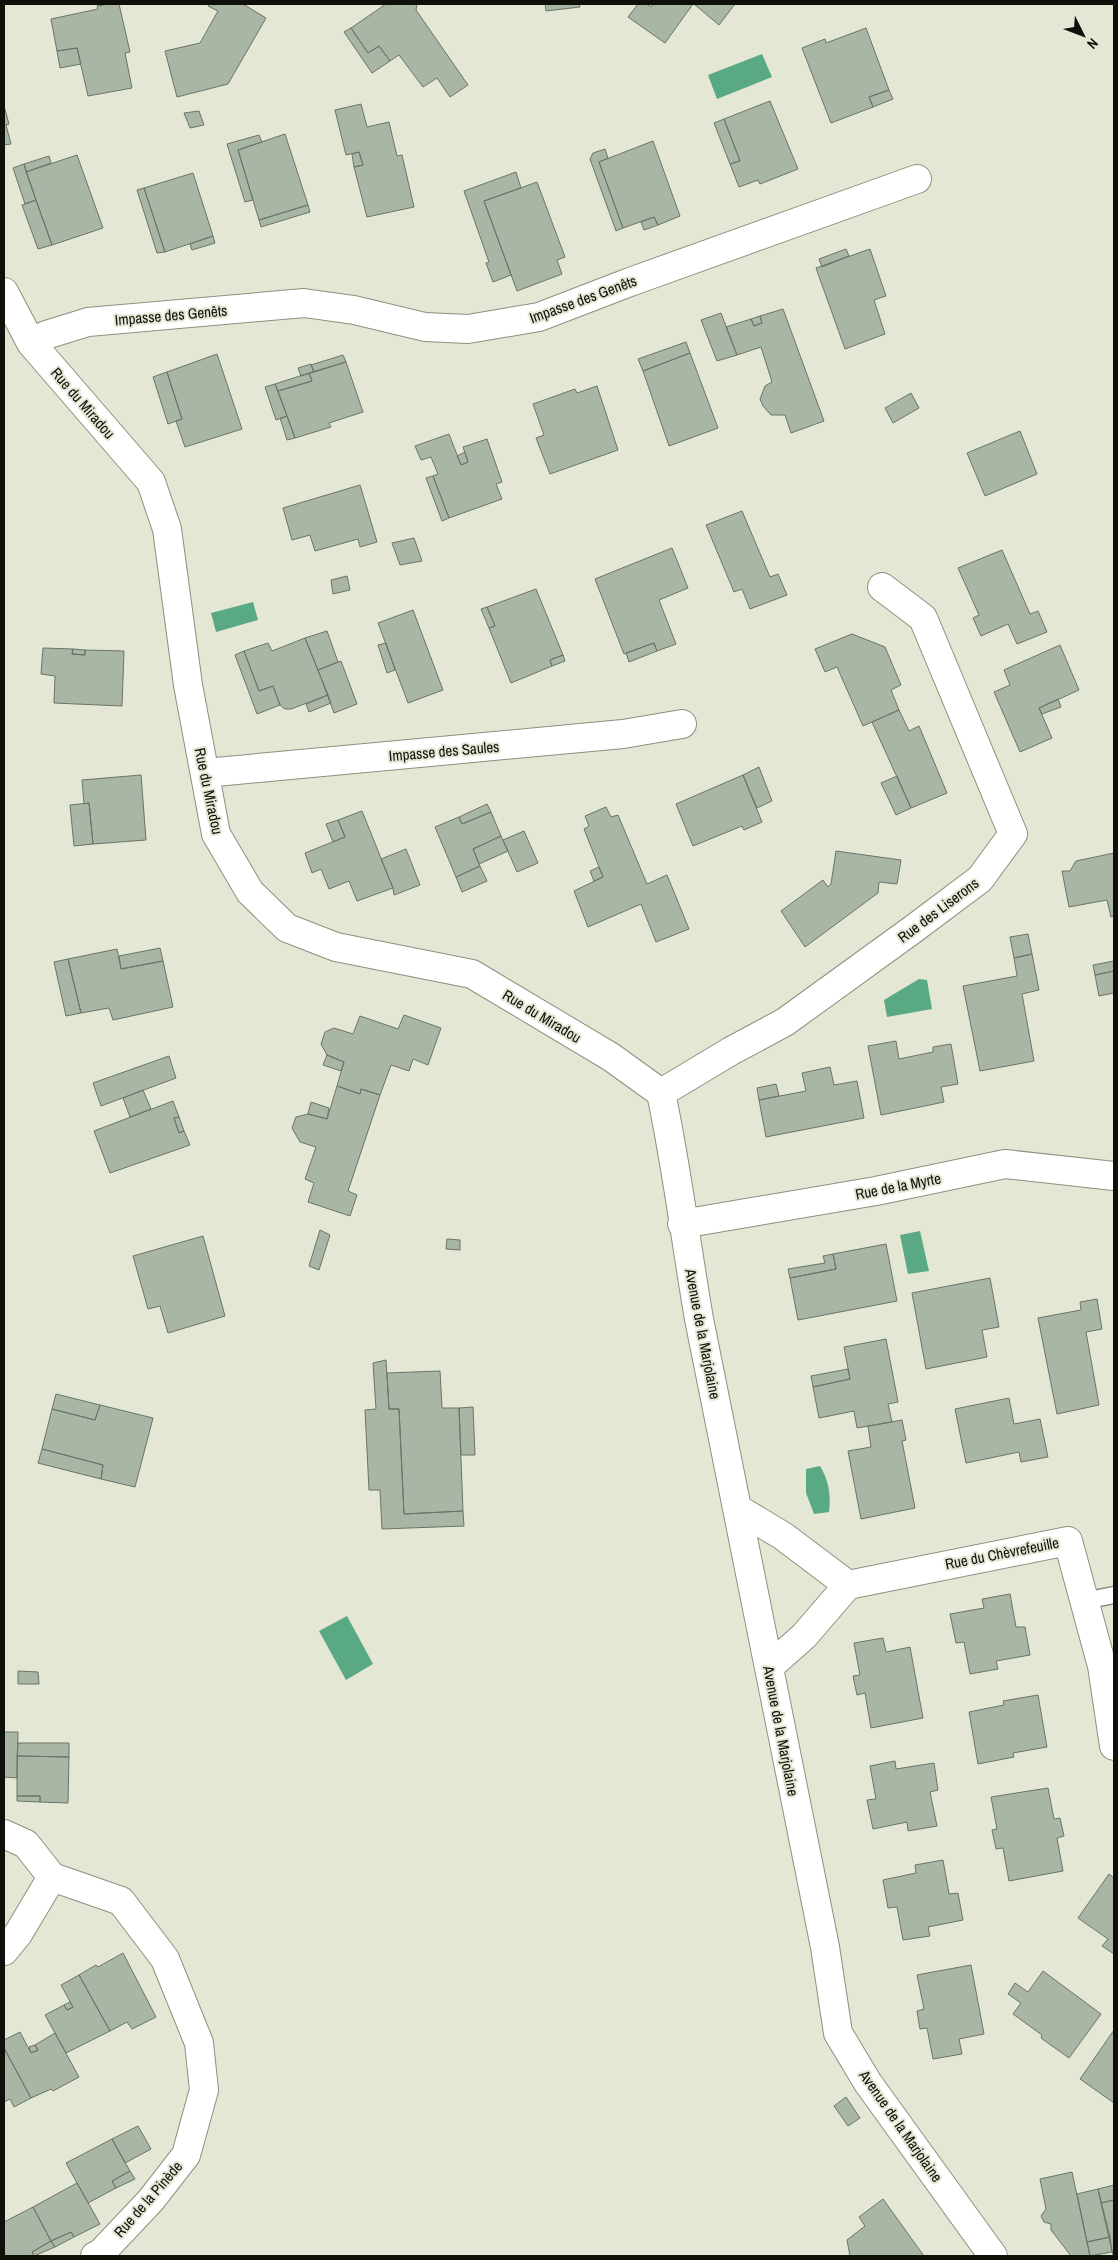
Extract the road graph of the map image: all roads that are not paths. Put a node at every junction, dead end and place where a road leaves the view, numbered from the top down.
1 (917, 179) dead end
2 (4, 292) edge
3 (31, 343) junction
4 (882, 587) dead end
5 (682, 724) dead end
6 (205, 773) junction
7 (661, 1093) junction
8 (1114, 1176) edge
9 (682, 1224) junction
10 (738, 1509) junction
11 (848, 1586) junction
12 (1114, 1595) edge
13 (1084, 1601) junction
14 (1108, 1664) edge
15 (769, 1667) junction
16 (1114, 1746) edge
17 (4, 1834) edge
18 (52, 1878) junction
19 (4, 1951) edge
20 (95, 2256) edge
21 (993, 2256) edge

1 - 3 street, Impasse des Genêts
2 - 3 street, Rue du Miradou
3 - 6 street, Rue du Miradou
4 - 7 street, Rue des Liserons
5 - 6 street, Impasse des Saules
6 - 7 street, Rue du Miradou
7 - 9 street, Avenue de la Marjolaine
8 - 9 street, Rue de la Myrte
9 - 10 street, Avenue de la Marjolaine
10 - 11 street
10 - 15 street, Avenue de la Marjolaine
11 - 13 street, Rue du Chèvrefeuille
11 - 15 street
12 - 13 lane
13 - 14 street, Rue du Chèvrefeuille
14 - 16 street, Rue du Chèvrefeuille
15 - 21 street, Avenue de la Marjolaine
17 - 18 street
18 - 19 street
18 - 20 street, Rue de la Pinède

